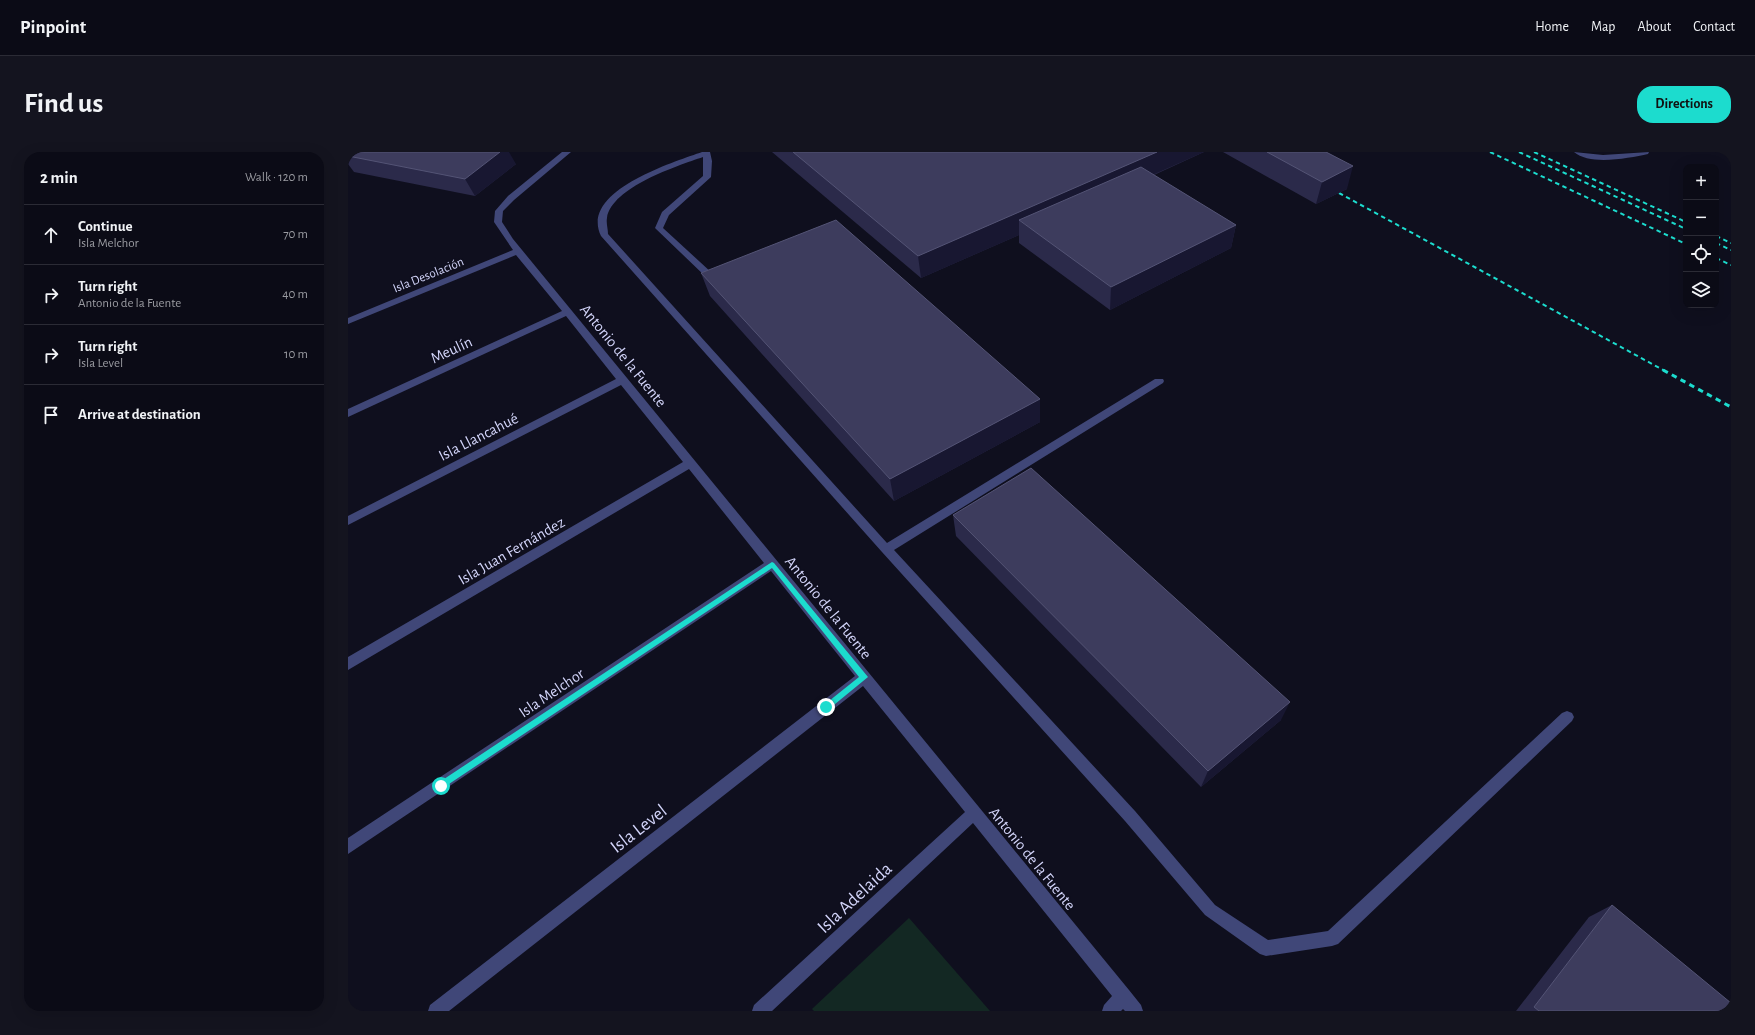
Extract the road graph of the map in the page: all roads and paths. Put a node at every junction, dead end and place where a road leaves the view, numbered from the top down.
1 (567, 152) edge
2 (706, 152) edge
3 (1578, 152) edge
4 (1645, 152) edge
5 (518, 251) junction
6 (709, 275) edge
7 (567, 312) junction
8 (348, 321) edge
9 (622, 380) junction
10 (1159, 381) dead end
11 (348, 413) edge
12 (690, 463) junction
13 (348, 522) edge
14 (886, 548) junction
15 (772, 564) junction
16 (348, 664) edge
17 (864, 677) junction
18 (1567, 717) dead end
19 (974, 813) junction
20 (348, 848) edge
21 (1123, 996) junction
22 (436, 1011) edge
23 (760, 1011) edge
24 (1110, 1011) edge
25 (1135, 1011) edge

1 - 5 street, Antonio de la Fuente
2 - 6 street
2 - 14 street
3 - 4 street
5 - 7 street, Antonio de la Fuente
5 - 8 street, Isla Desolación
7 - 9 street, Antonio de la Fuente
7 - 11 street, Meulín
9 - 12 street, Antonio de la Fuente
9 - 13 street, Isla Llancahué
10 - 14 street
12 - 15 street, Antonio de la Fuente
12 - 16 street, Isla Juan Fernández
14 - 18 street
15 - 17 street, Antonio de la Fuente
15 - 20 street, Isla Melchor
17 - 19 street, Antonio de la Fuente
17 - 22 street, Isla Level
19 - 21 street, Antonio de la Fuente
19 - 23 street, Isla Adelaida
21 - 24 street
21 - 25 street, Antonio de la Fuente

